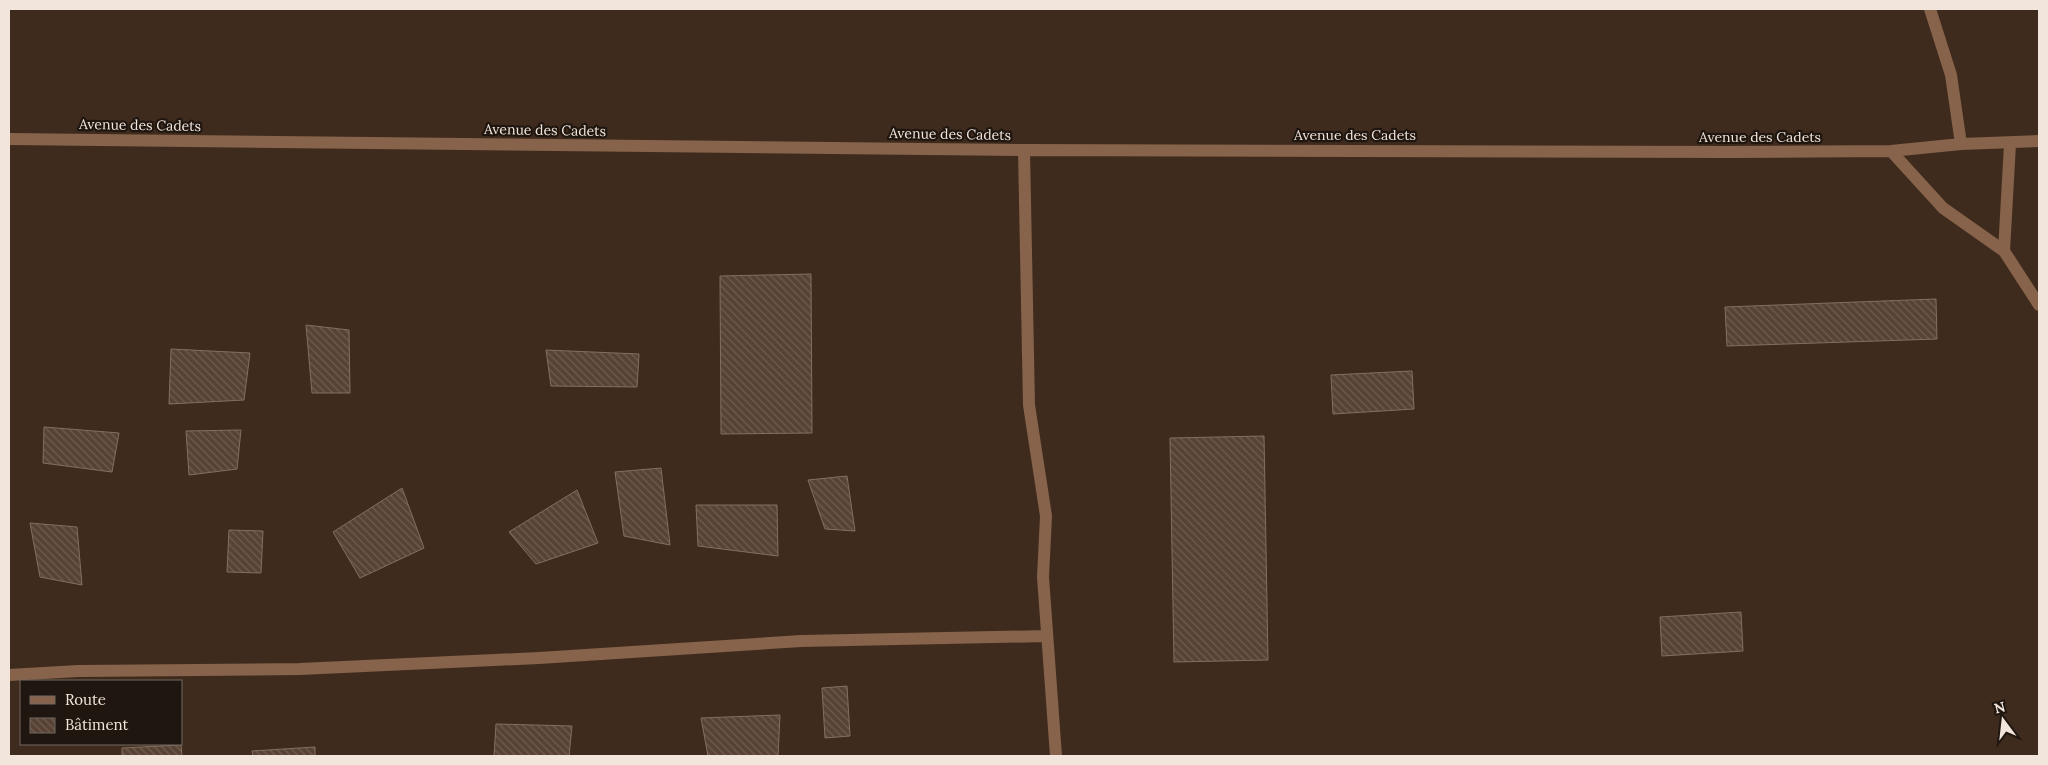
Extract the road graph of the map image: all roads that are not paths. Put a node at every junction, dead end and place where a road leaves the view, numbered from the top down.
1 (1930, 9) edge
2 (9, 139) edge
3 (2039, 141) edge
4 (1961, 144) junction
5 (2010, 144) junction
6 (1024, 150) junction
7 (1891, 151) junction
8 (2004, 251) junction
9 (2039, 305) edge
10 (1047, 636) junction
11 (9, 675) edge
12 (1056, 756) edge

1 - 4 street
2 - 6 street, Avenue des Cadets
3 - 5 street, Avenue des Cadets
4 - 5 street, Avenue des Cadets
4 - 7 street, Avenue des Cadets
5 - 8 street
6 - 7 street, Avenue des Cadets
6 - 10 street
7 - 8 street
8 - 9 street
10 - 11 street
10 - 12 street

